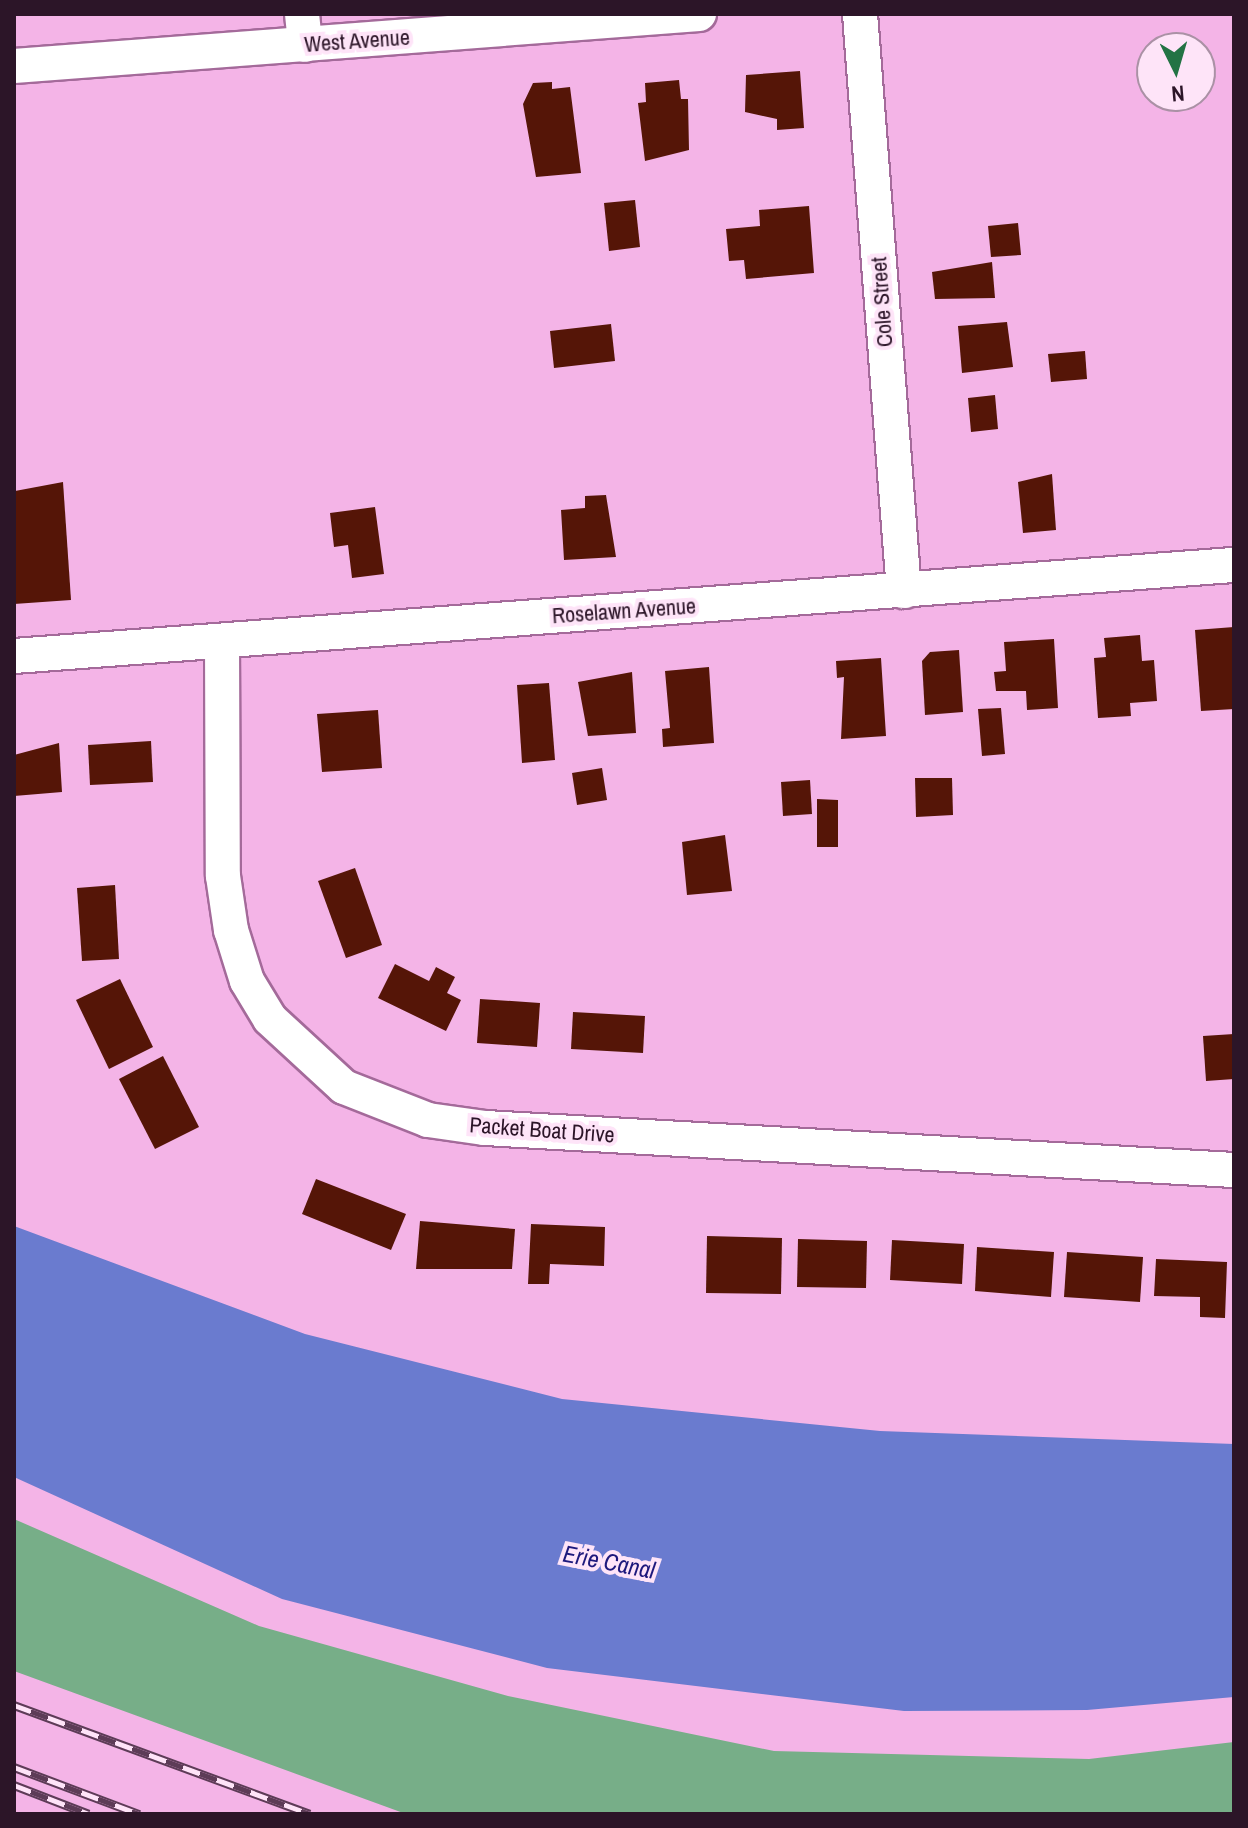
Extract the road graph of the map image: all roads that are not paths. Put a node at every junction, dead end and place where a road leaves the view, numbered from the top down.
1 (699, 14) edge
2 (860, 14) edge
3 (303, 30) edge
4 (14, 66) edge
5 (1234, 565) edge
6 (904, 591) junction
7 (222, 641) junction
8 (14, 656) edge
9 (1234, 1170) edge

1 - 3 street, West Avenue
2 - 6 street, Cole Street
3 - 4 street, West Avenue
5 - 6 street, Roselawn Avenue
6 - 7 street, Roselawn Avenue
7 - 8 street, Roselawn Avenue
7 - 9 street, Packet Boat Drive

